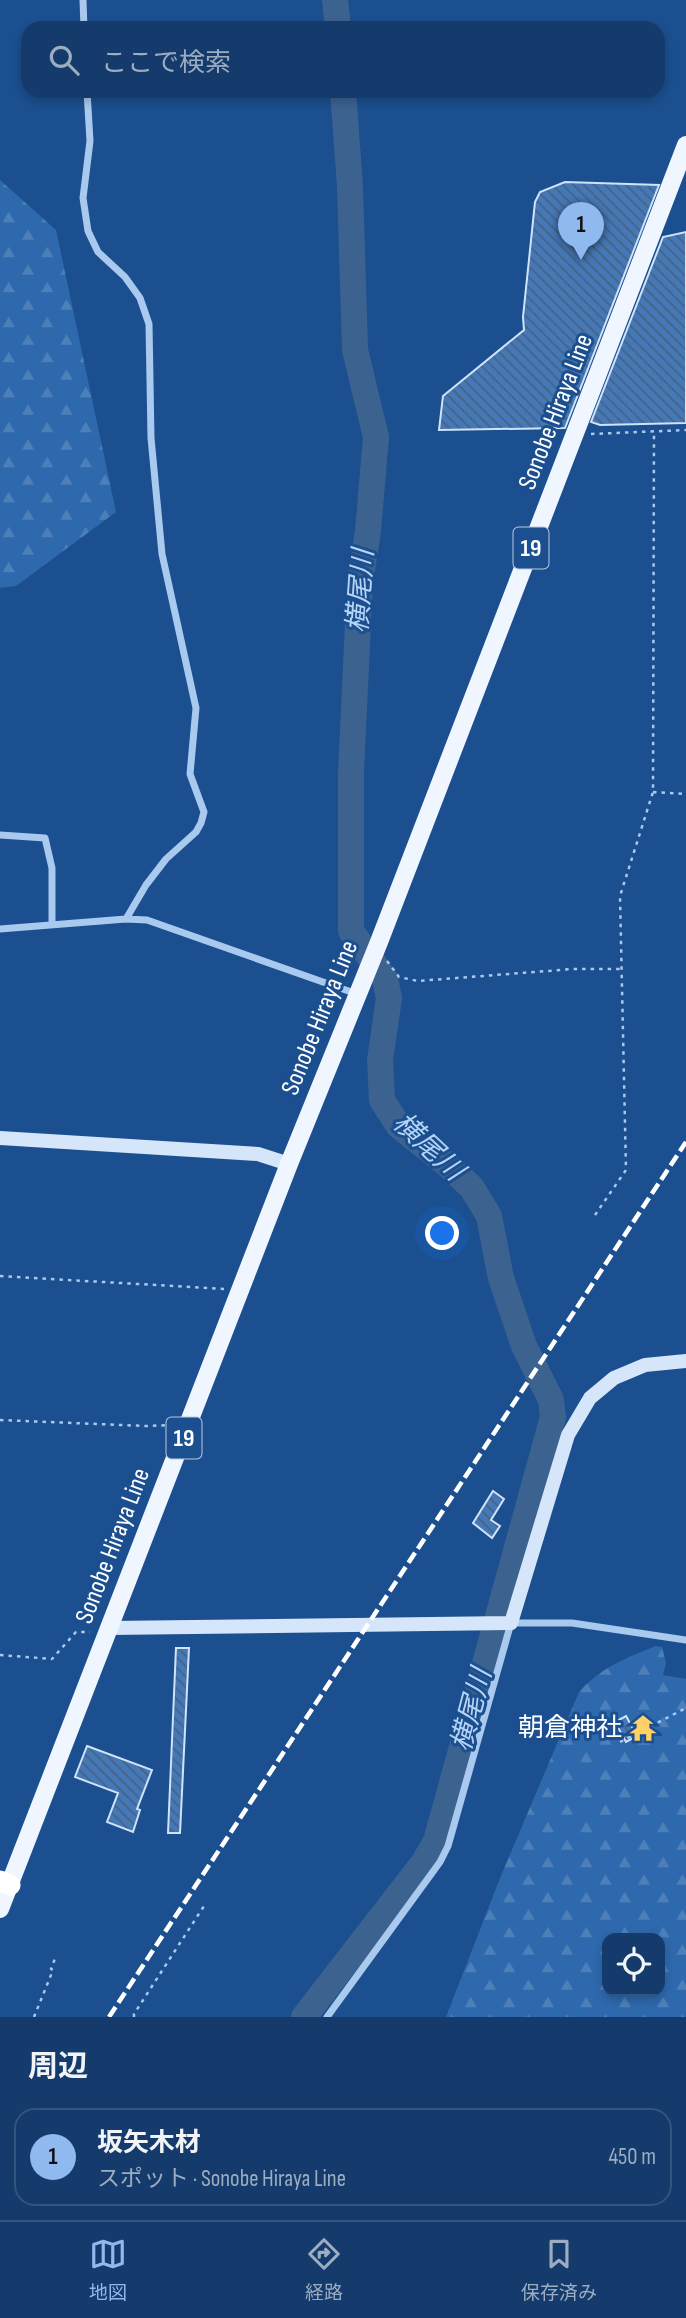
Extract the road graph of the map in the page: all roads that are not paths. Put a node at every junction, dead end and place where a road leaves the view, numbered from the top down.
1 (83, 0) edge
2 (84, 21) edge
3 (87, 98) edge
4 (686, 145) edge
5 (0, 835) edge
6 (126, 919) junction
7 (52, 925) junction
8 (0, 929) edge
9 (357, 994) junction
10 (0, 1138) edge
11 (289, 1164) junction
12 (686, 1361) edge
13 (508, 1623) junction
14 (109, 1628) junction
15 (686, 1640) edge
16 (5, 1883) edge
17 (0, 1909) edge
18 (327, 2017) edge

1 - 2 street
3 - 6 street
4 - 9 main road, Sonobe Hiraya Line / 19
5 - 7 street
6 - 7 street
6 - 9 street
7 - 8 street
9 - 11 main road, Sonobe Hiraya Line / 19
10 - 11 street
11 - 14 main road, Sonobe Hiraya Line / 19
12 - 13 street
13 - 14 street
13 - 15 street
13 - 18 street
14 - 16 main road, Sonobe Hiraya Line / 19
16 - 17 main road, Sonobe Hiraya Line / 19

